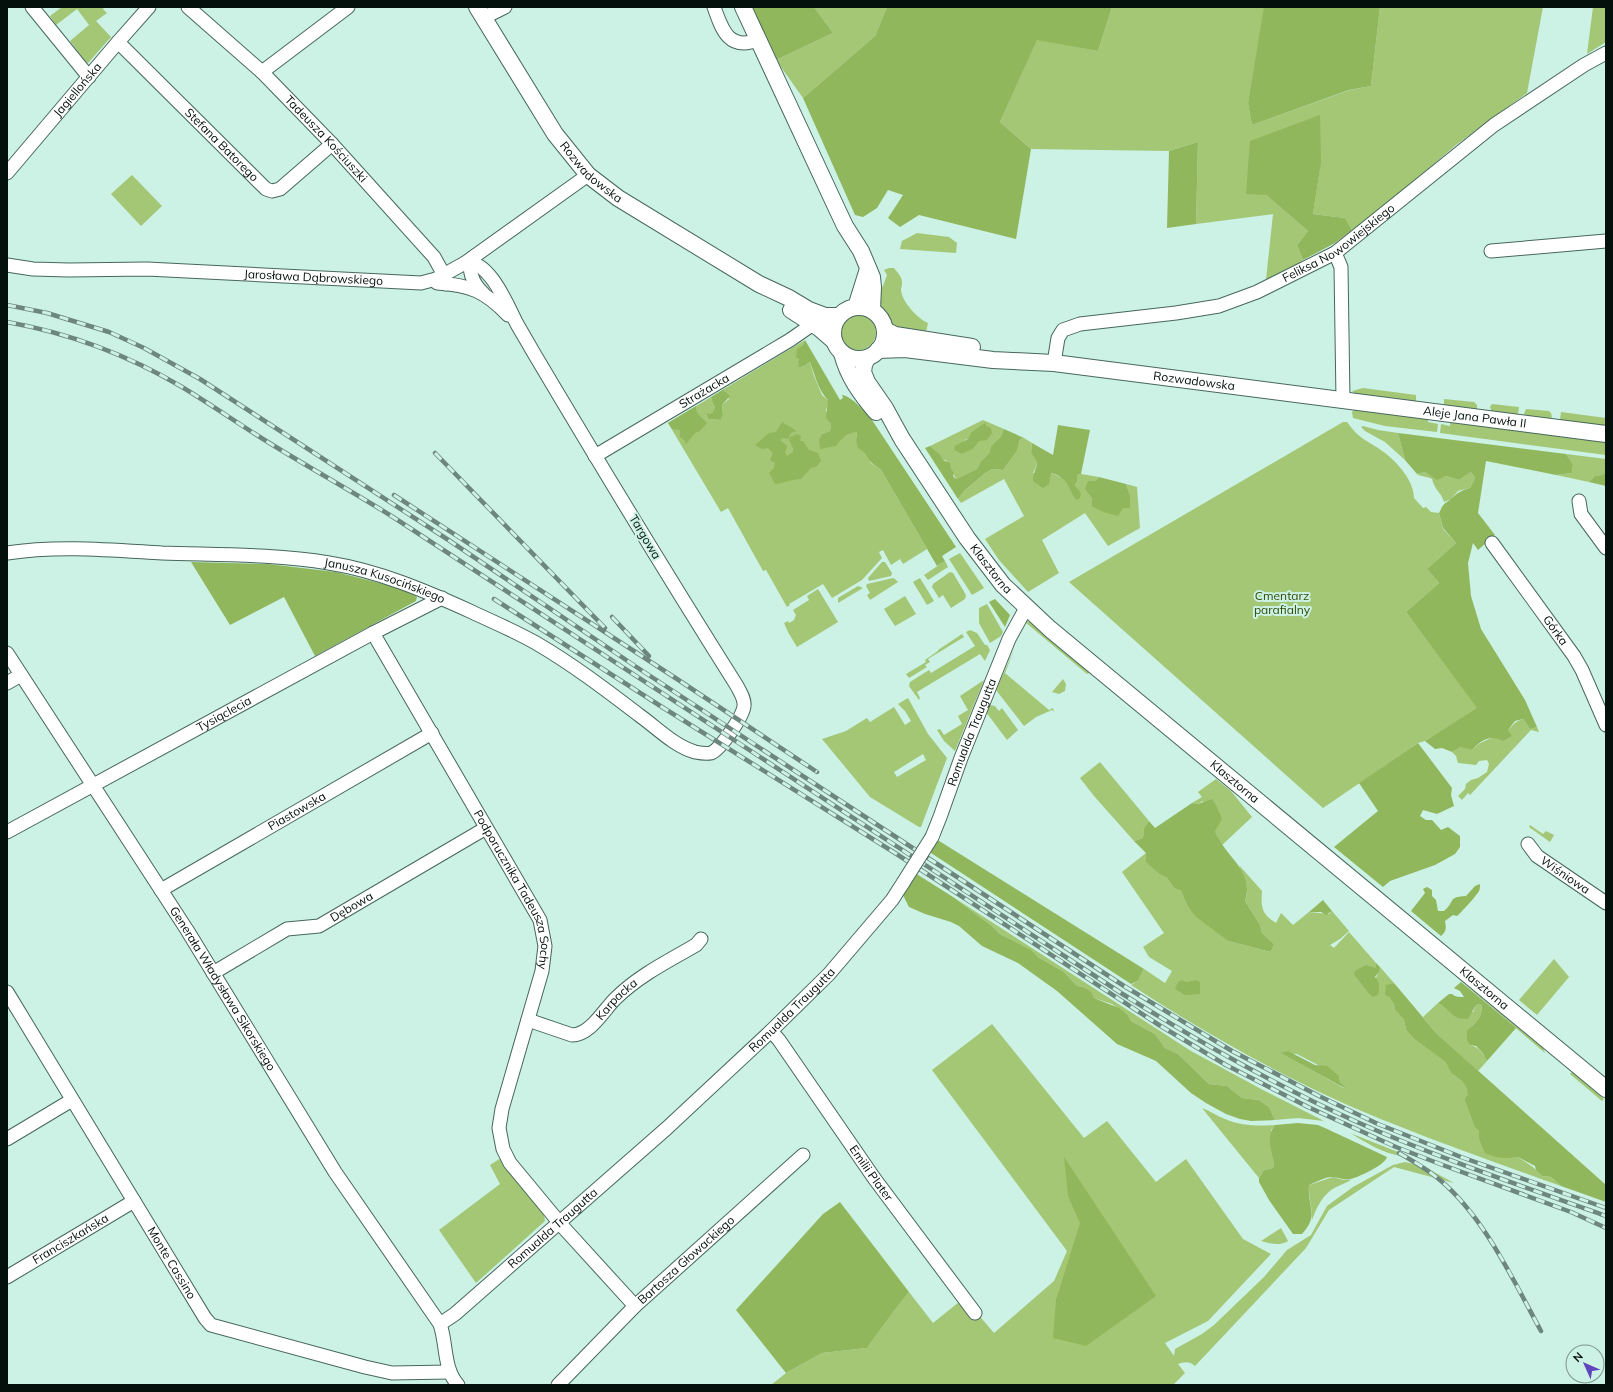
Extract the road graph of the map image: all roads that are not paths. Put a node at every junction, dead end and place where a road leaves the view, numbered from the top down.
1 (32, 7) edge
2 (149, 7) edge
3 (188, 7) edge
4 (348, 7) edge
5 (505, 7) edge
6 (714, 7) edge
7 (743, 7) edge
8 (480, 12) edge
9 (758, 40) junction
10 (118, 42) junction
11 (1606, 53) edge
12 (262, 72) junction
13 (89, 76) junction
14 (332, 144) junction
15 (7, 173) edge
16 (588, 175) junction
17 (1606, 241) edge
18 (1492, 251) dead end
19 (1335, 253) junction
20 (470, 261) junction
21 (7, 265) edge
22 (868, 269) junction
23 (445, 279) junction
24 (422, 283) joint
25 (759, 284) junction
26 (485, 294) junction
27 (856, 307) junction
28 (872, 310) junction
29 (838, 316) junction
30 (813, 324) junction
31 (518, 325) junction
32 (885, 330) junction
33 (838, 347) junction
34 (873, 354) junction
35 (1050, 363) junction
36 (1343, 400) junction
37 (1606, 434) edge
38 (902, 439) junction
39 (595, 456) junction
40 (1579, 501) dead end
41 (1492, 543) dead end
42 (1606, 548) edge
43 (7, 553) edge
44 (442, 598) junction
45 (1026, 608) junction
46 (373, 633) junction
47 (7, 653) edge
48 (21, 675) junction
49 (7, 683) edge
50 (1606, 725) edge
51 (432, 733) junction
52 (717, 750) joint
53 (93, 785) junction
54 (486, 828) junction
55 (7, 832) edge
56 (1528, 844) dead end
57 (161, 890) junction
58 (1606, 903) edge
59 (701, 939) dead end
60 (214, 973) junction
61 (7, 992) edge
62 (528, 1020) junction
63 (771, 1030) junction
64 (1606, 1088) edge
65 (72, 1100) junction
66 (7, 1139) edge
67 (803, 1155) dead end
68 (134, 1201) junction
69 (559, 1222) junction
70 (7, 1277) edge
71 (635, 1306) junction
72 (975, 1313) dead end
73 (440, 1324) junction
74 (449, 1372) junction
75 (458, 1385) edge
76 (558, 1385) edge

1 - 13 street
2 - 10 street, Jagiellońska
3 - 12 street, Tadeusza Kościuszki
4 - 12 street
5 - 8 street
6 - 9 street
7 - 9 street
8 - 16 street, Rozwadowska
9 - 22 street
10 - 13 street, Jagiellońska
10 - 14 street, Stefana Batorego
11 - 19 street, Feliksa Nowowiejskiego
12 - 14 street, Tadeusza Kościuszki
13 - 15 street, Jagiellońska
14 - 23 street, Tadeusza Kościuszki
16 - 20 street
16 - 25 street, Rozwadowska
17 - 18 street
19 - 35 street, Feliksa Nowowiejskiego
19 - 36 street
20 - 23 street
20 - 26 street
20 - 31 street, Targowa
21 - 24 street, Jarosława Dąbrowskiego
22 - 27 street
22 - 28 street
23 - 24 street, Targowa
23 - 26 street, Targowa
25 - 29 street, Rozwadowska
25 - 30 street, Rozwadowska
26 - 31 street, Targowa
27 - 28 street
27 - 29 street
28 - 32 street
29 - 33 street
30 - 33 street, Rozwadowska
30 - 39 street, Strażacka
31 - 39 street, Targowa
32 - 34 street
32 - 35 street, Rozwadowska
33 - 34 street
33 - 38 street, Klasztorna
34 - 35 street, Rozwadowska
34 - 38 street, Klasztorna
35 - 36 street, Rozwadowska
36 - 37 street, Aleje Jana Pawła II
38 - 45 street, Klasztorna
39 - 52 street, Targowa
40 - 42 street
41 - 50 street, Górka
43 - 44 street, Janusza Kusocińskiego
44 - 46 street, Tysiąclecia
44 - 52 street, Janusza Kusocińskiego
45 - 63 street, Romualda Traugutta, bridge
45 - 64 street, Klasztorna
46 - 51 street, Podporucznika Tadeusza Sochy
46 - 53 street, Tysiąclecia
47 - 48 street, Generała Władysława Sikorskiego
48 - 49 street
48 - 53 street, Generała Władysława Sikorskiego
51 - 54 street, Podporucznika Tadeusza Sochy
51 - 57 street, Piastowska
53 - 55 street, Tysiąclecia
53 - 57 street, Generała Władysława Sikorskiego
54 - 60 street, Dębowa
54 - 62 street, Podporucznika Tadeusza Sochy
56 - 58 street, Wiśniowa
57 - 60 street, Generała Władysława Sikorskiego
59 - 62 street, Karpacka
60 - 73 street, Generała Władysława Sikorskiego
61 - 65 street, Monte Cassino
62 - 69 street, Podporucznika Tadeusza Sochy
63 - 69 street, Romualda Traugutta
63 - 72 street, Emilii Plater
65 - 66 street
65 - 68 street, Monte Cassino
67 - 71 street, Bartosza Głowackiego
68 - 70 street, Franciszkańska
68 - 74 street, Monte Cassino
69 - 71 street, Bartosza Głowackiego
69 - 73 street, Romualda Traugutta
71 - 76 street
73 - 74 street
74 - 75 street

